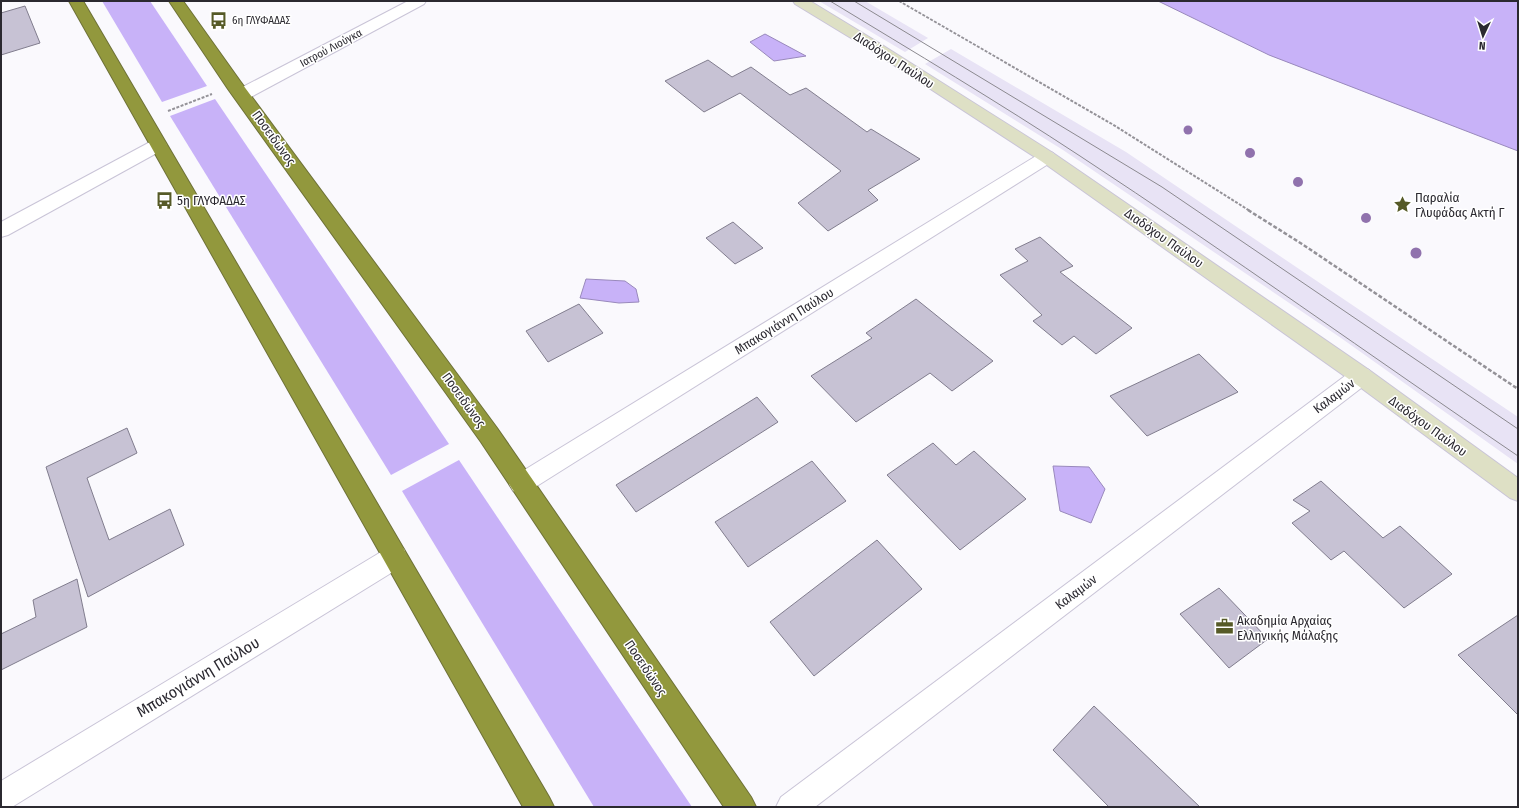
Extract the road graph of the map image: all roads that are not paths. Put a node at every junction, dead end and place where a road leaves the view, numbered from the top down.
1 (76, 1) edge
2 (176, 1) edge
3 (419, 1) edge
4 (800, 1) edge
5 (238, 90) junction
6 (158, 145) junction
7 (1047, 157) junction
8 (1, 230) edge
9 (1361, 376) junction
10 (521, 484) junction
11 (1518, 491) edge
12 (395, 557) junction
13 (1, 798) edge
14 (539, 807) edge
15 (741, 807) edge
16 (791, 807) edge

1 - 6 highway
2 - 5 highway, Ποσειδώνος
3 - 5 street, Ιατρού Λιούγκα
4 - 7 street, Διαδόχου Παύλου
5 - 10 highway, Ποσειδώνος
6 - 8 street
6 - 12 highway
7 - 9 street, Διαδόχου Παύλου
7 - 10 street, Μπακογιάννη Παύλου
9 - 11 street, Διαδόχου Παύλου
9 - 16 street, Καλαμών
10 - 15 highway, Ποσειδώνος
12 - 13 street, Μπακογιάννη Παύλου
12 - 14 highway

